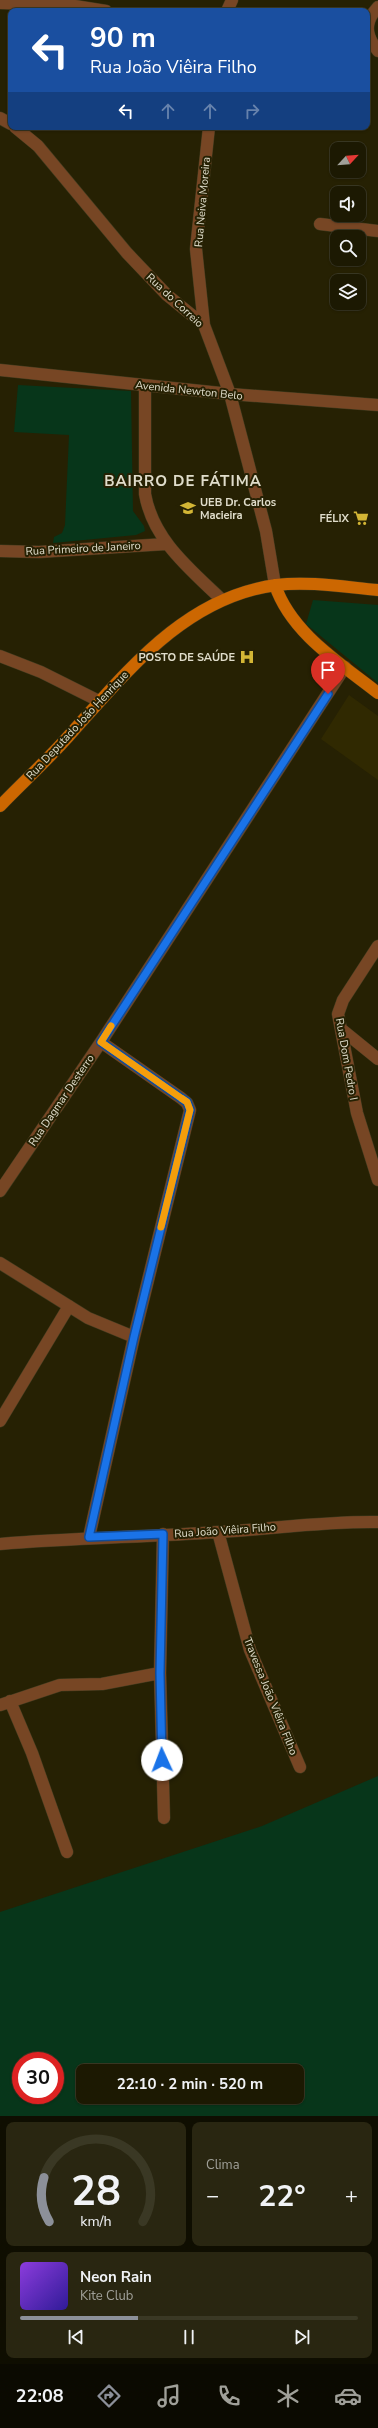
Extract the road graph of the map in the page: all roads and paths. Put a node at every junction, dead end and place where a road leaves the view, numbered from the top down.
1 (0, 3) edge
2 (71, 3) edge
3 (378, 7) edge
4 (93, 8) edge
5 (370, 16) edge
6 (370, 37) edge
7 (378, 51) edge
8 (19, 130) edge
9 (209, 130) edge
10 (320, 224) dead end
11 (378, 231) edge
12 (204, 325) junction
13 (0, 370) edge
14 (145, 386) junction
15 (230, 394) junction
16 (378, 405) edge
17 (166, 544) junction
18 (0, 551) edge
19 (275, 586) junction
20 (378, 590) edge
21 (222, 600) junction
22 (0, 656) edge
23 (345, 667) junction
24 (378, 693) edge
25 (100, 701) junction
26 (0, 806) edge
27 (378, 946) edge
28 (341, 1030) junction
29 (101, 1042) junction
30 (378, 1059) edge
31 (378, 1180) edge
32 (0, 1191) edge
33 (0, 1263) edge
34 (69, 1306) junction
35 (134, 1337) junction
36 (0, 1421) edge
37 (378, 1522) edge
38 (218, 1532) junction
39 (163, 1534) junction
40 (89, 1537) junction
41 (0, 1544) edge
42 (160, 1673) junction
43 (5, 1703) edge
44 (300, 1767) dead end
45 (164, 1818) dead end
46 (67, 1852) dead end

1 - 2 street
2 - 4 street
3 - 5 street
6 - 7 street
8 - 12 street, Rua do Correio
9 - 12 street, Rua Neiva Moreira
10 - 11 street
12 - 15 street, Rua do Correio
13 - 14 street, Avenida Newton Belo
14 - 15 street, Avenida Newton Belo
14 - 17 street
15 - 16 street, Avenida Newton Belo
15 - 19 street, Rua do Correio
17 - 18 street, Rua Primeiro de Janeiro
17 - 21 street
19 - 20 main road, Rua Deputado João Henrique
19 - 21 main road, Rua Deputado João Henrique
19 - 23 main road
21 - 25 main road, Rua Deputado João Henrique
22 - 25 street
23 - 24 main road
23 - 29 street, Rua Dagmar Desterro
25 - 26 main road, Rua Deputado João Henrique
27 - 28 street, Rua Dom Pedro I
28 - 30 street
28 - 31 street, Rua Dom Pedro I
29 - 32 street, Rua Dagmar Desterro
29 - 35 street
33 - 34 street
34 - 35 street
34 - 36 street
35 - 40 street
37 - 38 street, Rua João Viêira Filho
38 - 39 street, Rua João Viêira Filho
38 - 44 street, Travessa João Viêira Filho
39 - 40 street, Rua João Viêira Filho
39 - 42 street
40 - 41 street, Rua João Viêira Filho
42 - 43 street
42 - 45 street
43 - 46 street

